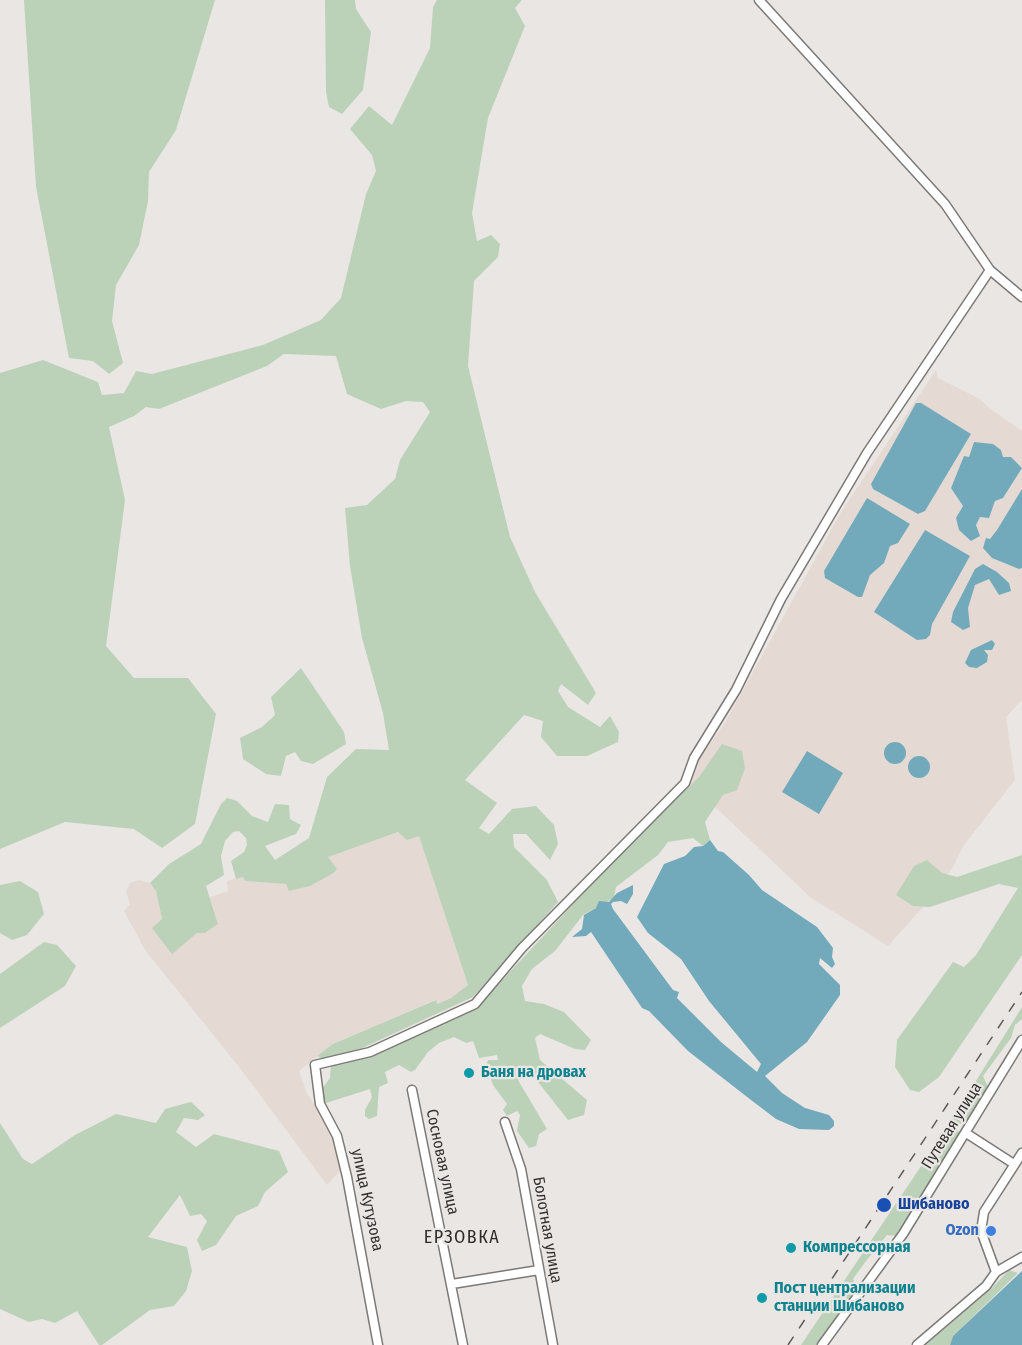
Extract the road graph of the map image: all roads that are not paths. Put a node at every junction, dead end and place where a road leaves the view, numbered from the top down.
1 (759, 0) edge
2 (990, 270) junction
3 (1022, 297) edge
4 (1022, 1040) edge
5 (412, 1090) dead end
6 (505, 1122) dead end
7 (966, 1133) junction
8 (1022, 1153) edge
9 (1014, 1164) junction
10 (1022, 1257) edge
11 (538, 1270) junction
12 (996, 1272) junction
13 (452, 1284) junction
14 (378, 1345) edge
15 (463, 1345) edge
16 (553, 1345) edge
17 (822, 1345) edge
18 (917, 1345) edge

1 - 2 street
2 - 3 street
2 - 14 street, улица Кутузова
4 - 7 street, Путевая улица
5 - 13 street, Сосновая улица
6 - 11 street, Болотная улица
7 - 9 street
7 - 17 street, Путевая улица
8 - 9 street
9 - 12 street
10 - 12 street
11 - 13 street
11 - 16 street, Болотная улица
12 - 18 street
13 - 15 street, Сосновая улица

